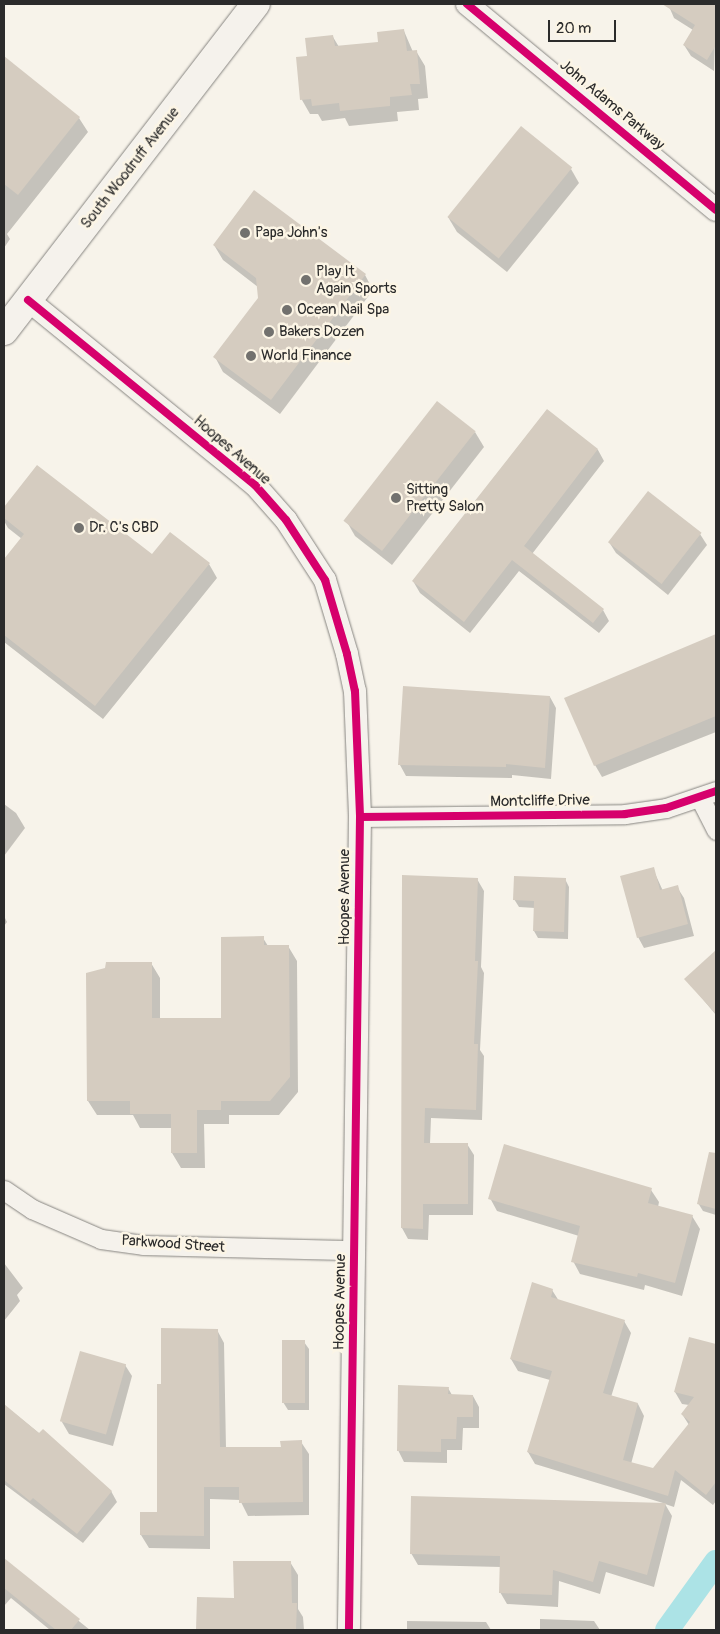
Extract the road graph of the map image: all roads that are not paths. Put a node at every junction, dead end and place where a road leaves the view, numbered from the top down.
1 (256, 4) edge
2 (467, 4) edge
3 (716, 210) edge
4 (28, 300) junction
5 (4, 331) edge
6 (708, 795) edge
7 (360, 817) junction
8 (716, 830) edge
9 (4, 1190) edge
10 (355, 1250) junction
11 (349, 1630) edge

1 - 4 main road, South Woodruff Avenue
2 - 3 street, John Adams Parkway
4 - 5 main road, South Woodruff Avenue
4 - 7 street, Hoopes Avenue
6 - 7 street, Montcliffe Drive
6 - 8 street
7 - 10 street, Hoopes Avenue
9 - 10 street, Parkwood Street
10 - 11 street, Hoopes Avenue

